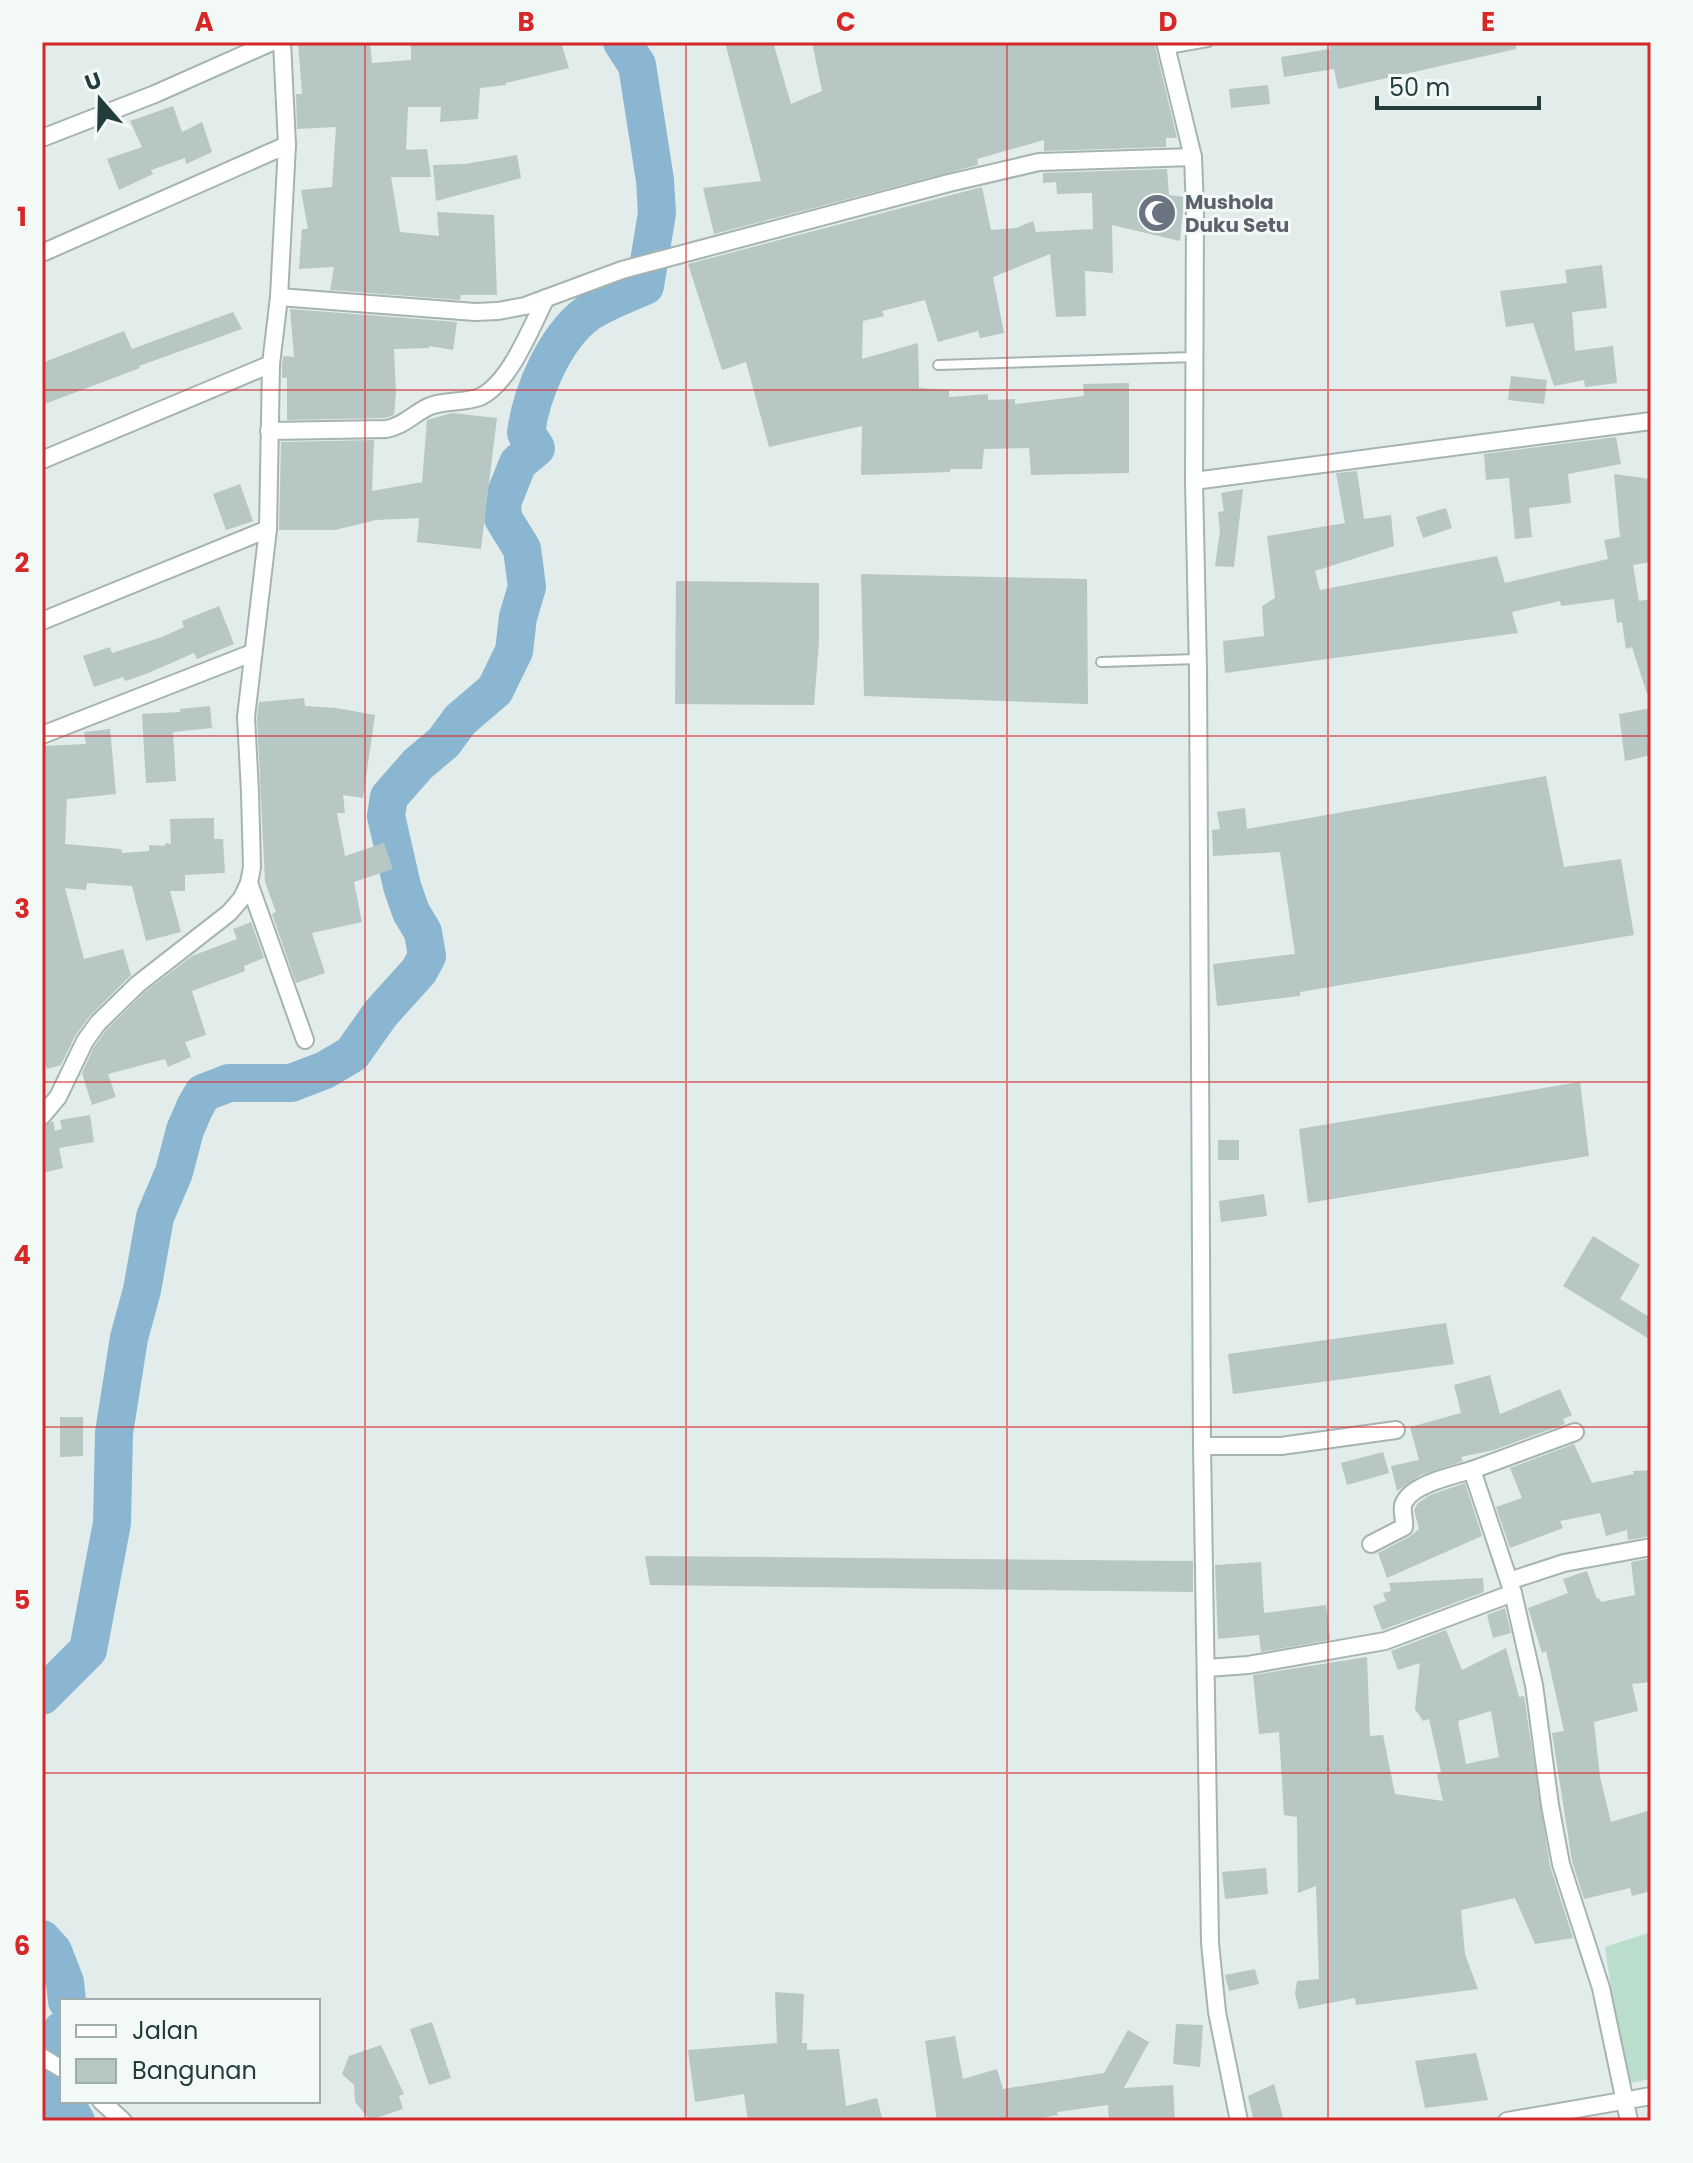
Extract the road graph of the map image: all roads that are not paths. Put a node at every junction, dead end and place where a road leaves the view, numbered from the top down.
1 (272, 42) edge
2 (282, 42) edge
3 (1208, 42) edge
4 (1167, 45) edge
5 (42, 138) edge
6 (287, 145) junction
7 (1193, 157) junction
8 (42, 253) edge
9 (279, 297) junction
10 (546, 298) junction
11 (1194, 357) junction
12 (271, 364) junction
13 (938, 365) dead end
14 (1651, 421) edge
15 (269, 431) junction
16 (42, 460) edge
17 (1194, 481) junction
18 (268, 529) junction
19 (42, 621) edge
20 (252, 653) junction
21 (1198, 659) junction
22 (1101, 662) dead end
23 (42, 735) edge
24 (249, 883) junction
25 (305, 1040) dead end
26 (42, 1116) edge
27 (1396, 1430) dead end
28 (1575, 1432) dead end
29 (1202, 1446) junction
30 (1472, 1470) junction
31 (1371, 1544) dead end
32 (1651, 1547) edge
33 (1511, 1587) junction
34 (1207, 1668) junction
35 (1651, 2096) edge
36 (1625, 2101) junction
37 (103, 2103) edge
38 (123, 2121) edge
39 (1239, 2121) edge
40 (1507, 2121) edge
41 (1629, 2121) edge

1 - 5 street
2 - 6 street
3 - 4 lane
4 - 7 street
6 - 8 street
6 - 9 street
7 - 10 street
7 - 11 street
9 - 10 street
9 - 12 street
10 - 15 street
11 - 13 lane
11 - 17 street
12 - 15 street
12 - 16 street
14 - 17 street
15 - 18 street
17 - 21 street
18 - 19 street
18 - 20 street
20 - 23 street
20 - 24 street
21 - 22 lane
21 - 29 street
24 - 25 street
24 - 26 street
27 - 29 street
28 - 30 street
29 - 34 street
30 - 31 street
30 - 33 street
32 - 33 street
33 - 34 street
33 - 36 street
34 - 39 street
35 - 36 street
36 - 40 street
36 - 41 street
37 - 38 street

